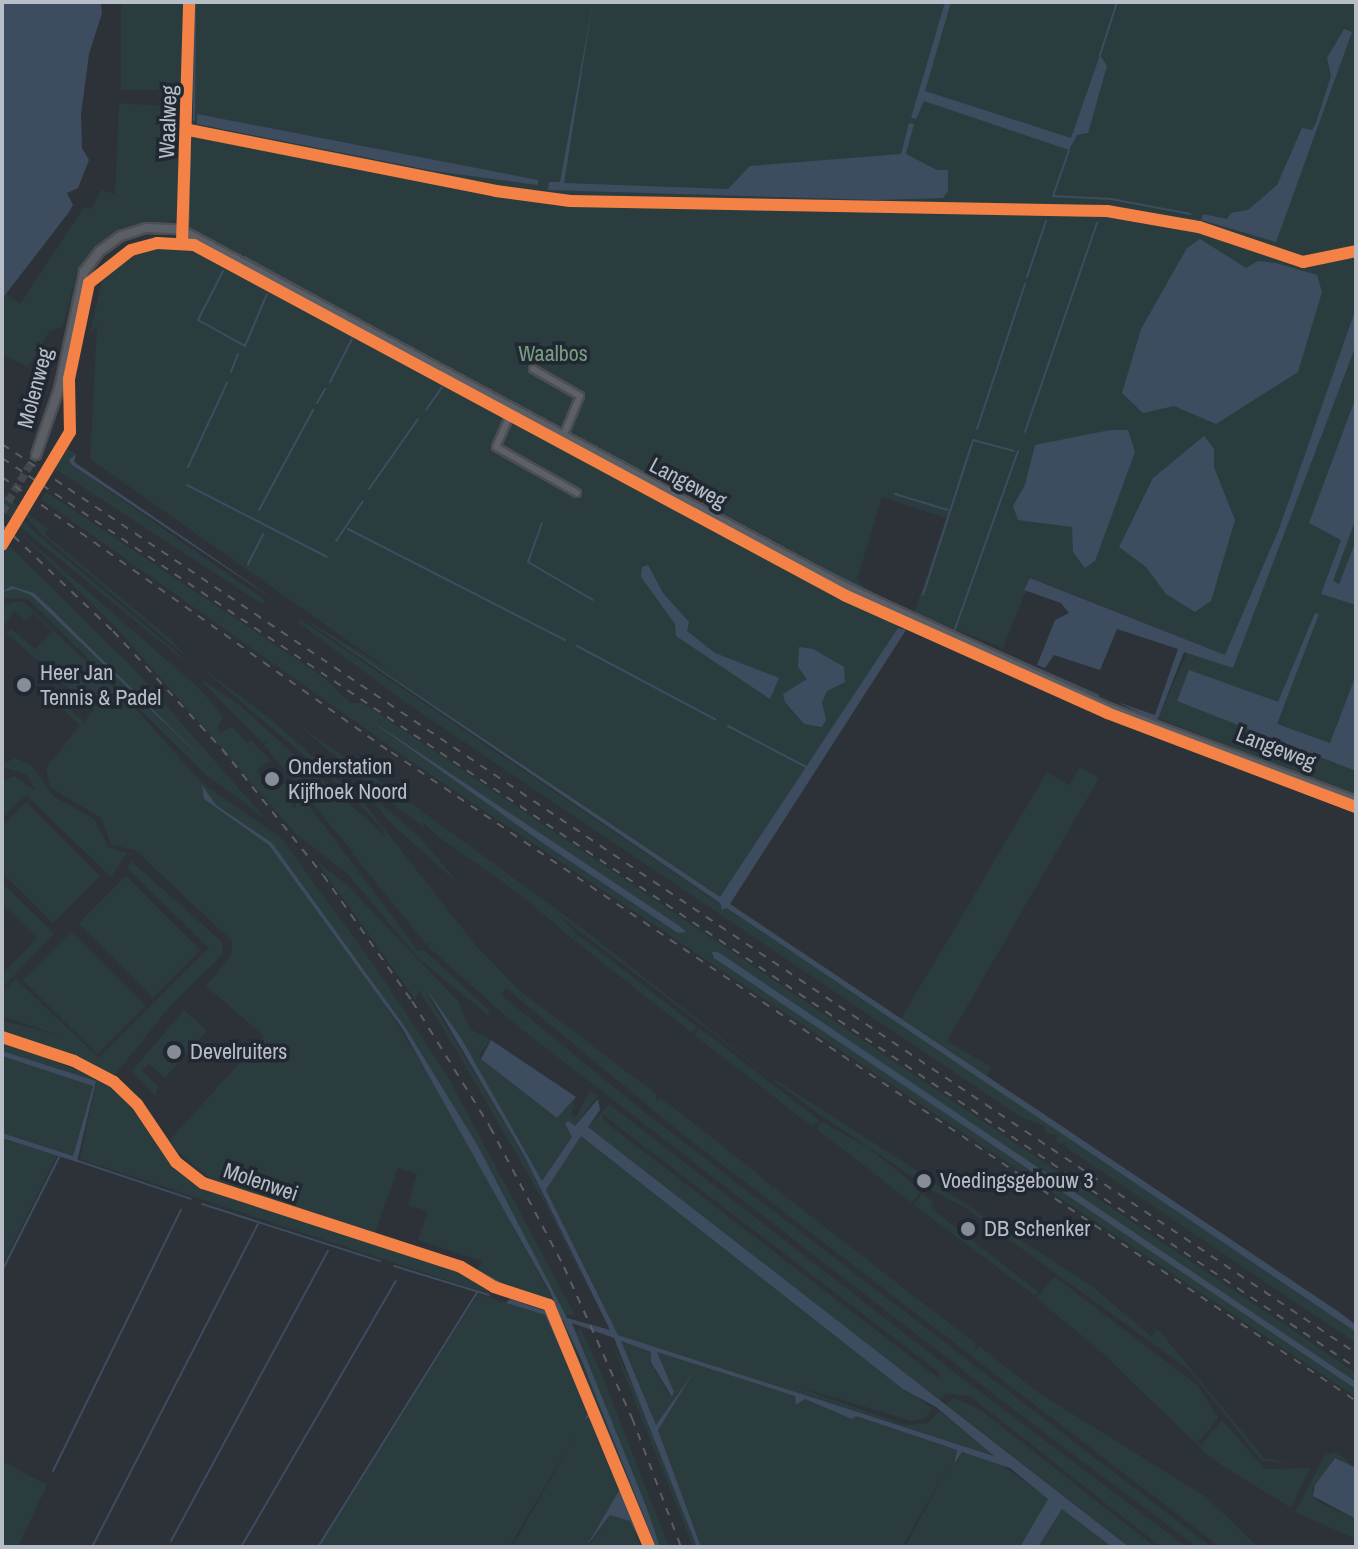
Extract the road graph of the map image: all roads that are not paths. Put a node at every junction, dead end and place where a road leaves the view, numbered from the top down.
1 (189, 2) edge
2 (184, 231) junction
3 (70, 330) joint
4 (533, 369) dead end
5 (512, 411) junction
6 (562, 439) junction
7 (36, 455) tunnel mouth
8 (577, 493) dead end
9 (1356, 801) edge
10 (2, 1037) edge
11 (503, 1290) dead end

1 - 2 street, Waalweg
2 - 3 main road, Langeweg
2 - 5 main road, Langeweg
3 - 7 main road, Molenweg
4 - 6 street
5 - 6 main road, Langeweg
5 - 8 street
6 - 9 main road, Langeweg
10 - 11 street, Molenwei

